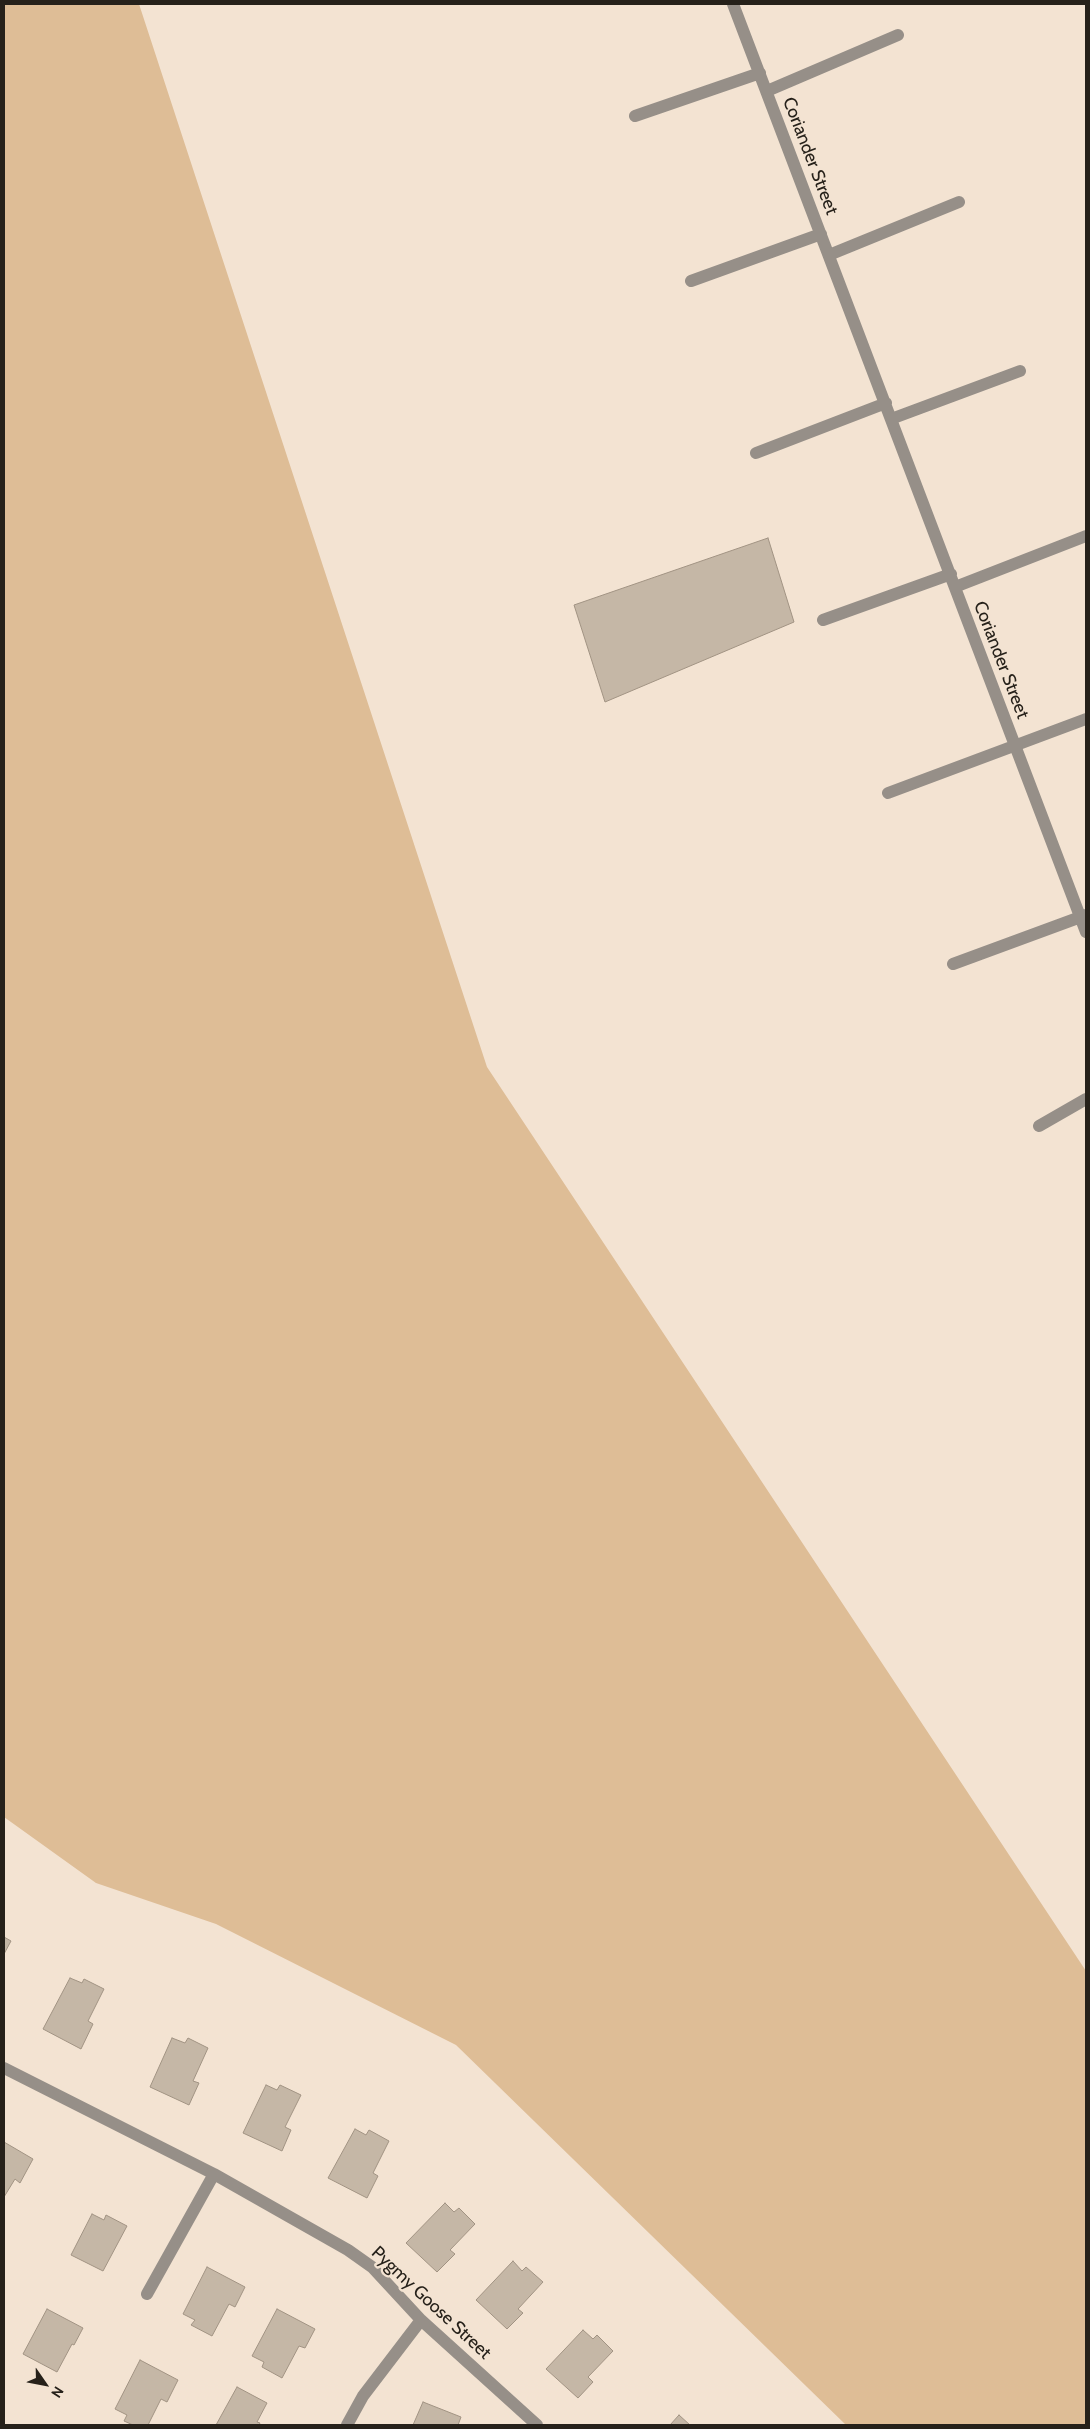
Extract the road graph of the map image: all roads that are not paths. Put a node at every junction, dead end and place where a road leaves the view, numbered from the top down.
1 (733, 4) edge
2 (898, 35) dead end
3 (760, 73) junction
4 (766, 91) junction
5 (635, 116) dead end
6 (959, 202) dead end
7 (821, 234) junction
8 (829, 255) junction
9 (691, 281) dead end
10 (1020, 371) dead end
11 (886, 403) junction
12 (892, 419) junction
13 (756, 453) dead end
14 (1086, 536) edge
15 (951, 574) junction
16 (955, 587) junction
17 (823, 620) dead end
18 (1086, 719) edge
19 (1015, 744) junction
20 (888, 793) dead end
21 (1083, 916) edge
22 (1086, 932) edge
23 (953, 964) dead end
24 (1086, 1099) edge
25 (1039, 1126) dead end
26 (4, 2068) edge
27 (214, 2174) junction
28 (147, 2294) dead end
29 (422, 2320) junction
30 (347, 2425) edge
31 (537, 2425) edge

1 - 3 street, Coriander Street
2 - 4 street, Coriander Street
3 - 4 street, Coriander Street
3 - 5 street
4 - 7 street, Coriander Street
6 - 8 street
7 - 8 street, Coriander Street
7 - 9 street, Coriander Street
8 - 11 street, Coriander Street
10 - 12 street
11 - 12 street, Coriander Street
11 - 13 street
12 - 15 street, Coriander Street
14 - 16 street, Coriander Street
15 - 16 street, Coriander Street
15 - 17 street
16 - 19 street, Coriander Street
18 - 19 street, Coriander Street
19 - 20 street, Coriander Street
19 - 21 street, Coriander Street
21 - 22 street, Coriander Street
21 - 23 street
24 - 25 street
26 - 27 street, Pygmy Goose Street
27 - 28 street
27 - 29 street, Pygmy Goose Street
29 - 30 street
29 - 31 street, Pygmy Goose Street

